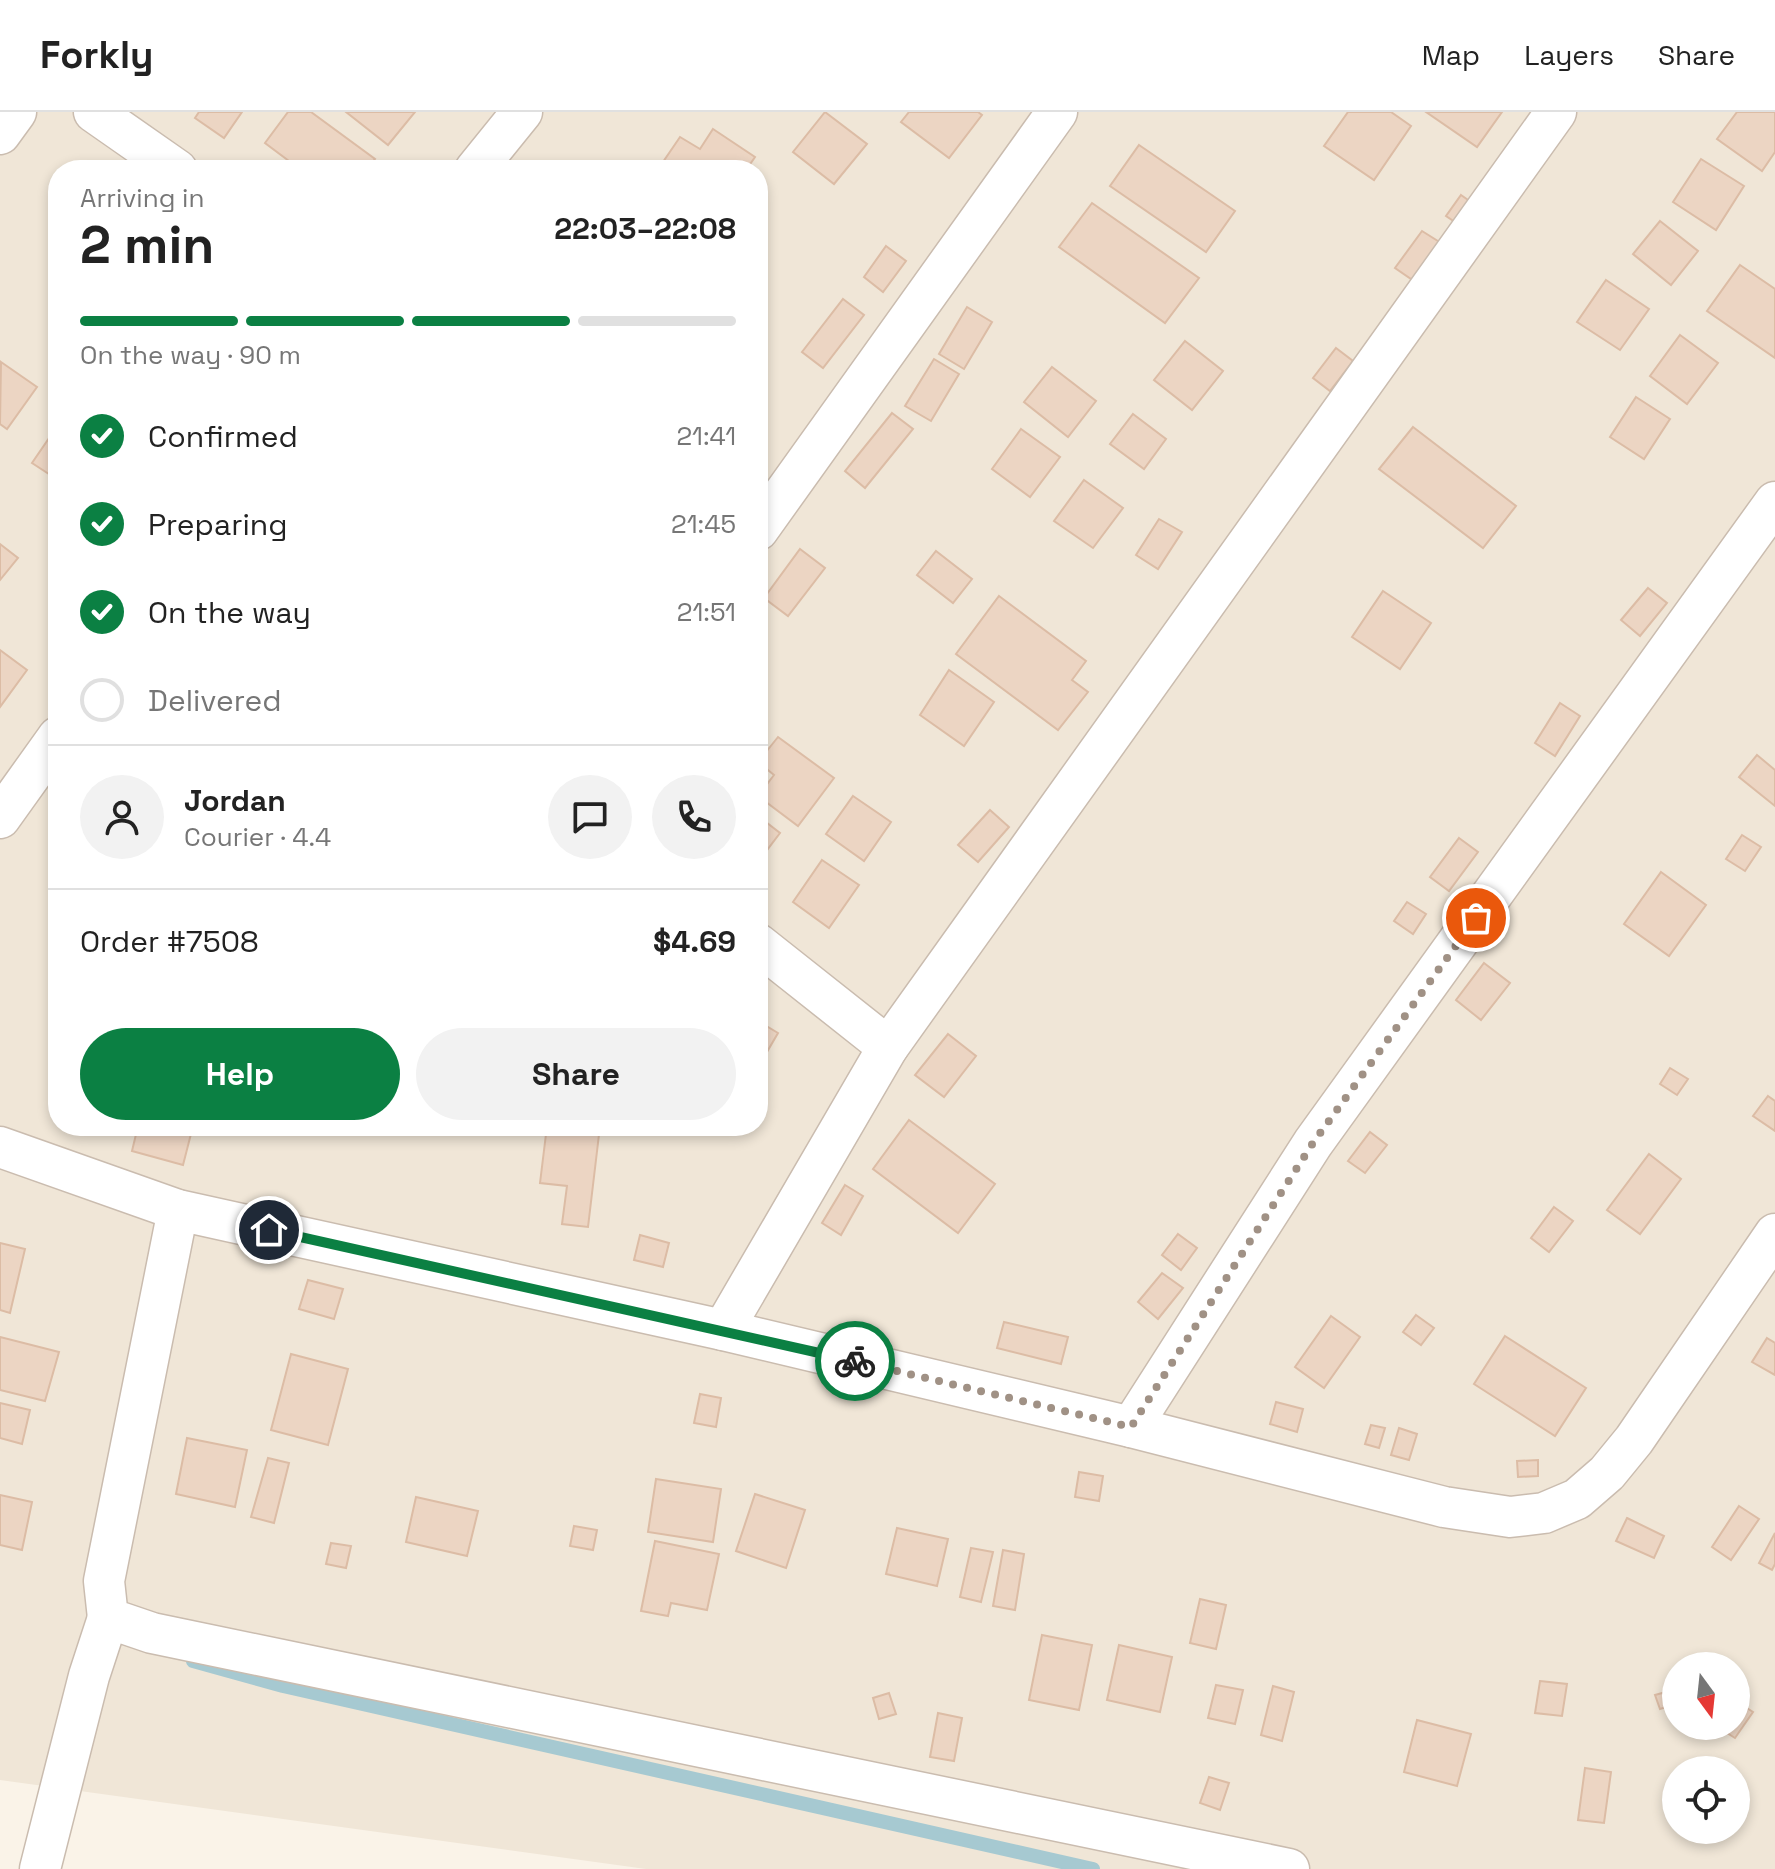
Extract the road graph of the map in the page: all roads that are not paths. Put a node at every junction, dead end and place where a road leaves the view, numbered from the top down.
1 (16, 112) edge
2 (94, 112) edge
3 (522, 112) edge
4 (1057, 112) edge
5 (1556, 112) edge
6 (0, 134) edge
7 (163, 160) edge
8 (483, 160) edge
9 (1775, 502) edge
10 (768, 516) edge
11 (48, 751) edge
12 (0, 818) edge
13 (768, 952) edge
14 (888, 1047) junction
15 (0, 1147) edge
16 (178, 1210) junction
17 (1775, 1234) edge
18 (723, 1330) junction
19 (1131, 1427) junction
20 (108, 1618) junction
21 (40, 1869) edge
22 (1289, 1869) edge

1 - 6 street
2 - 7 street
3 - 8 street
4 - 10 street
5 - 14 street
9 - 19 street
11 - 12 street
13 - 14 street
14 - 18 street
15 - 16 street
16 - 18 street
16 - 20 street
17 - 19 street
18 - 19 street
20 - 21 street
20 - 22 street

